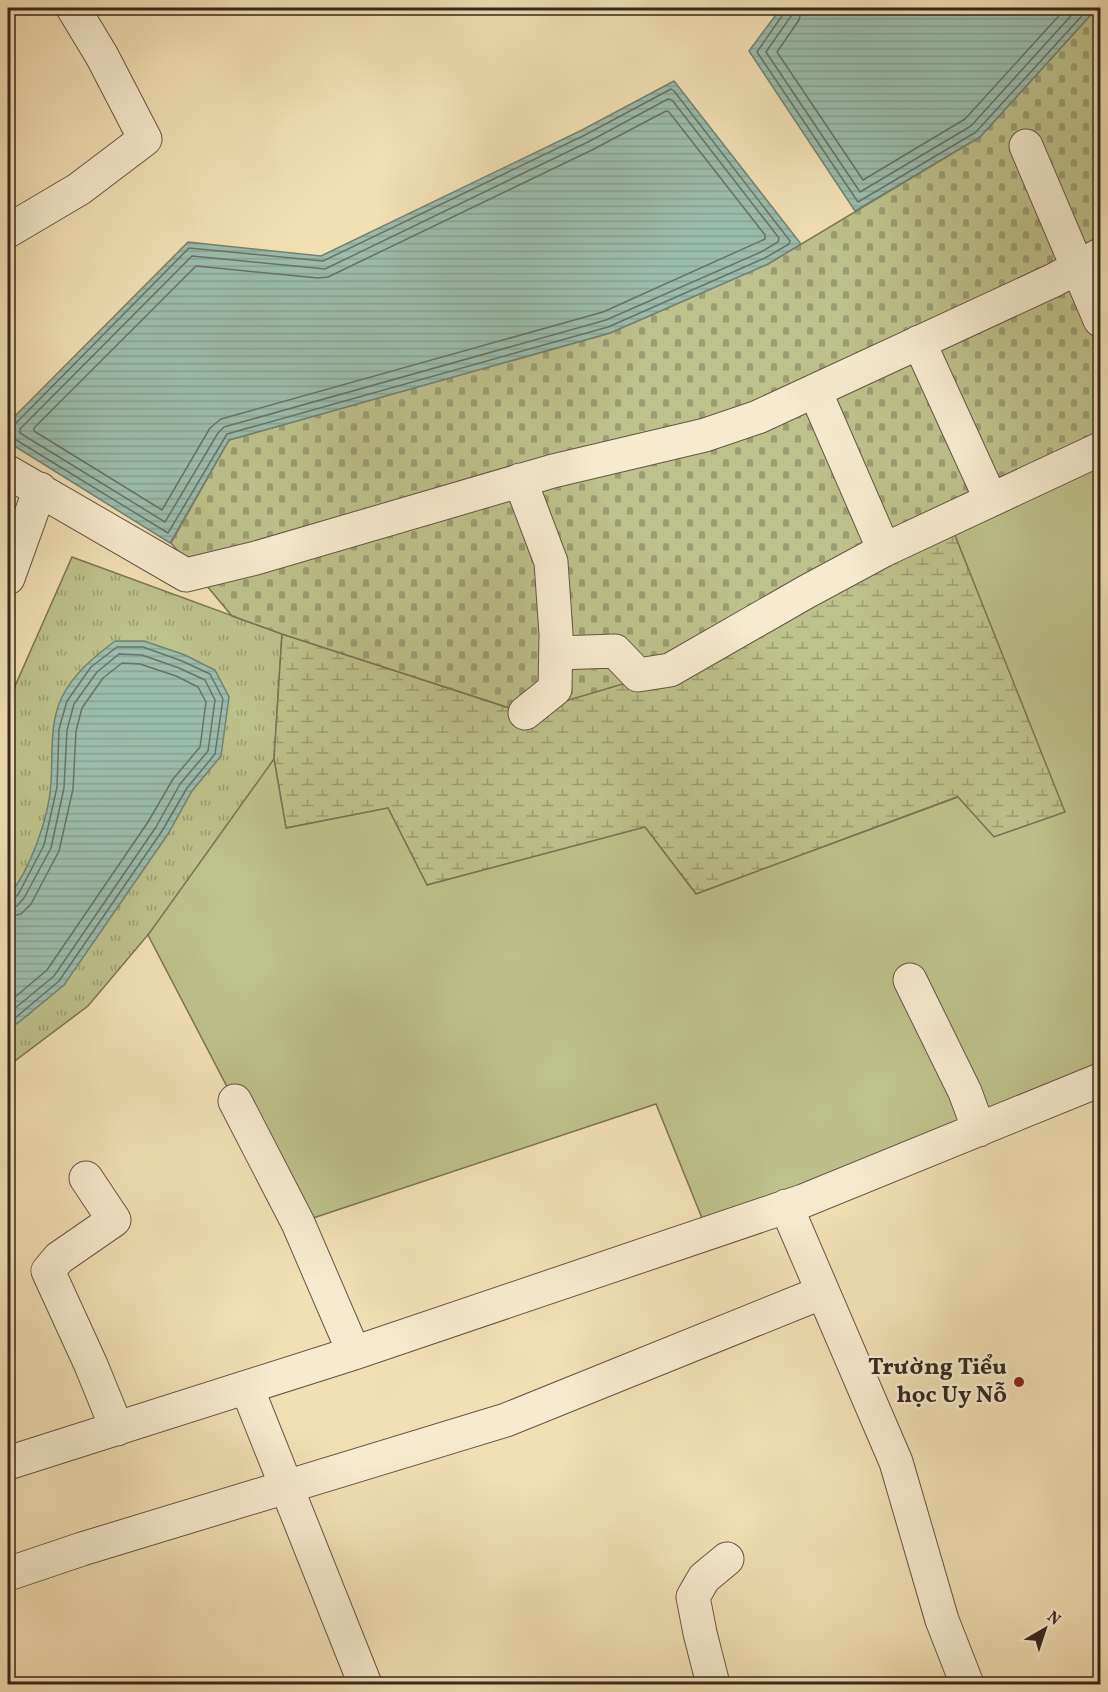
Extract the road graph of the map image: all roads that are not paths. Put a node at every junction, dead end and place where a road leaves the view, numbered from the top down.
1 (73, 8) edge
2 (1026, 146) dead end
3 (8, 231) edge
4 (1090, 261) edge
5 (1101, 320) edge
6 (919, 342) junction
7 (815, 391) junction
8 (1101, 449) edge
9 (8, 472) edge
10 (520, 480) junction
11 (40, 489) junction
12 (991, 500) junction
13 (884, 550) junction
14 (8, 578) edge
15 (556, 653) junction
16 (525, 713) dead end
17 (910, 980) dead end
18 (1101, 1080) edge
19 (235, 1101) dead end
20 (979, 1130) junction
21 (86, 1178) dead end
22 (786, 1206) junction
23 (823, 1292) junction
24 (354, 1353) junction
25 (247, 1388) junction
26 (117, 1429) junction
27 (8, 1463) edge
28 (287, 1488) junction
29 (727, 1559) dead end
30 (8, 1574) edge
31 (365, 1684) edge
32 (713, 1684) edge
33 (967, 1684) edge

1 - 3 street
2 - 4 street
4 - 5 street
4 - 6 street
6 - 7 street
6 - 12 street
7 - 10 street
7 - 13 street
8 - 12 street
9 - 11 street
10 - 11 street
10 - 15 street
11 - 14 street
12 - 13 street
13 - 15 street
15 - 16 street
17 - 20 street
18 - 20 street
19 - 24 street
20 - 22 street
21 - 26 street
22 - 23 street
22 - 24 street
23 - 28 street
23 - 33 street
24 - 25 street
25 - 26 street
25 - 28 street
26 - 27 street
28 - 30 street
28 - 31 street
29 - 32 street

